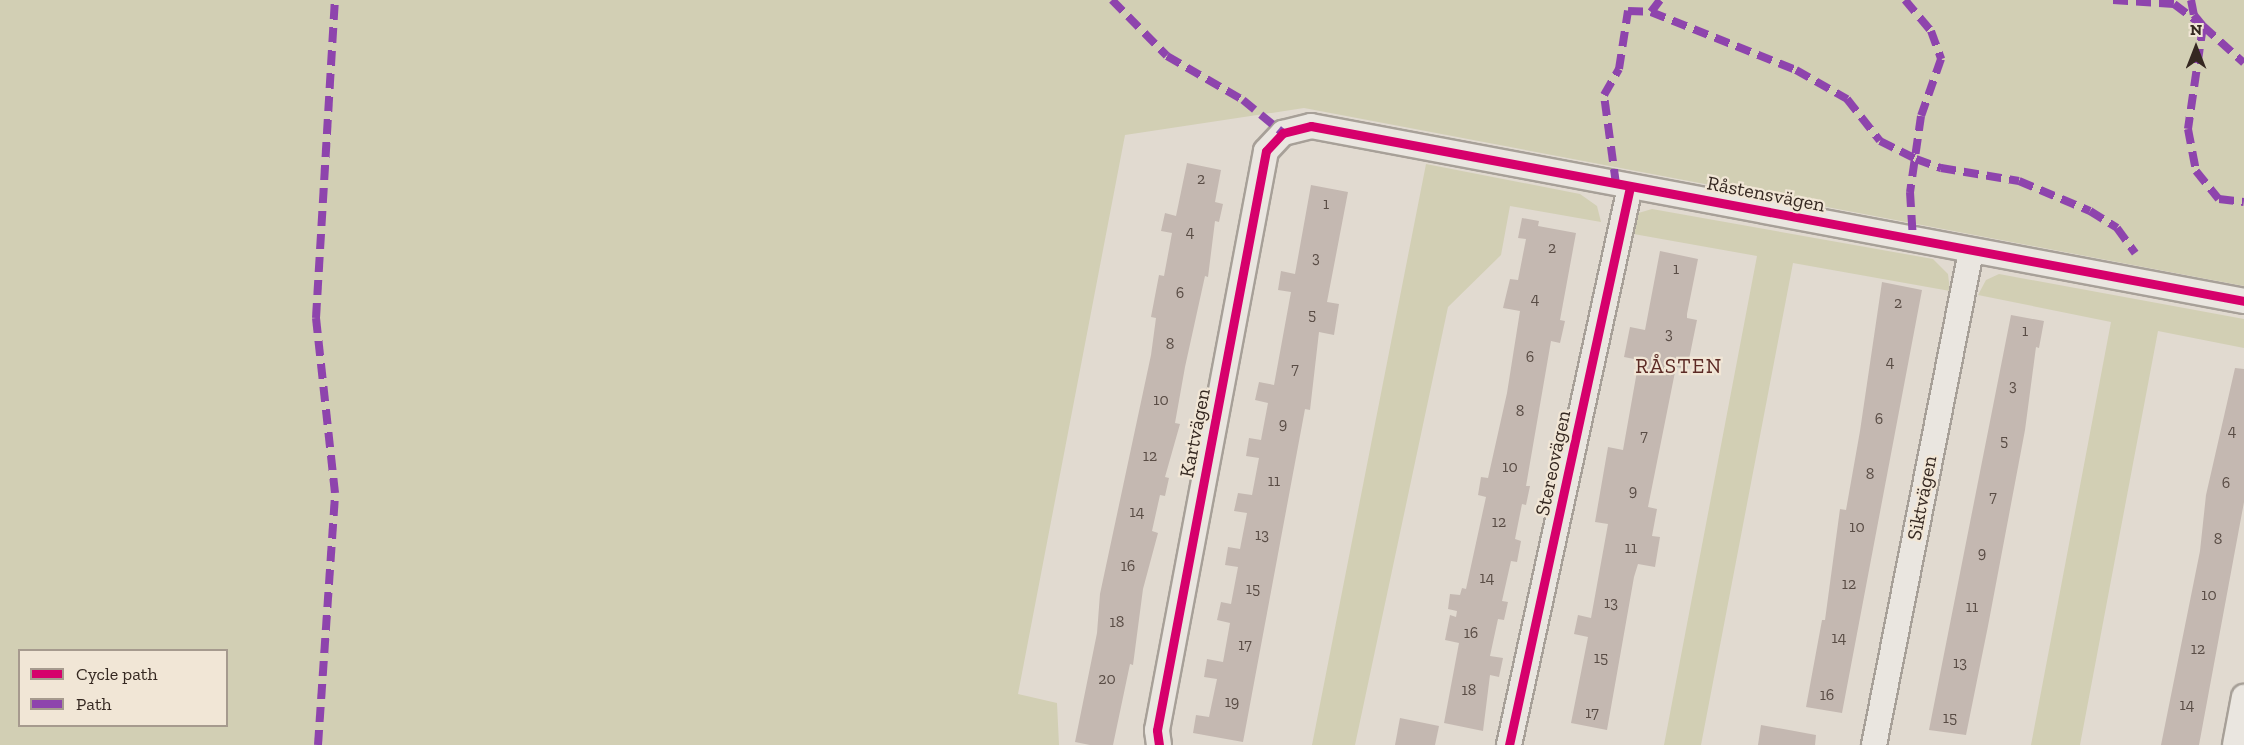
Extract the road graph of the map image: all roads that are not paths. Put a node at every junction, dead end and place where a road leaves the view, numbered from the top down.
1 (1283, 133) joint
2 (1630, 187) junction
3 (1971, 251) junction
4 (2244, 301) edge
5 (2244, 697) edge
6 (1159, 745) edge
7 (1509, 745) edge
8 (1874, 745) edge
9 (2235, 745) edge

1 - 2 street, Råstensvägen
1 - 6 street, Kartvägen
2 - 3 street, Råstensvägen
2 - 7 street, Stereovägen
3 - 4 street, Råstensvägen
3 - 8 street, Siktvägen
5 - 9 street

